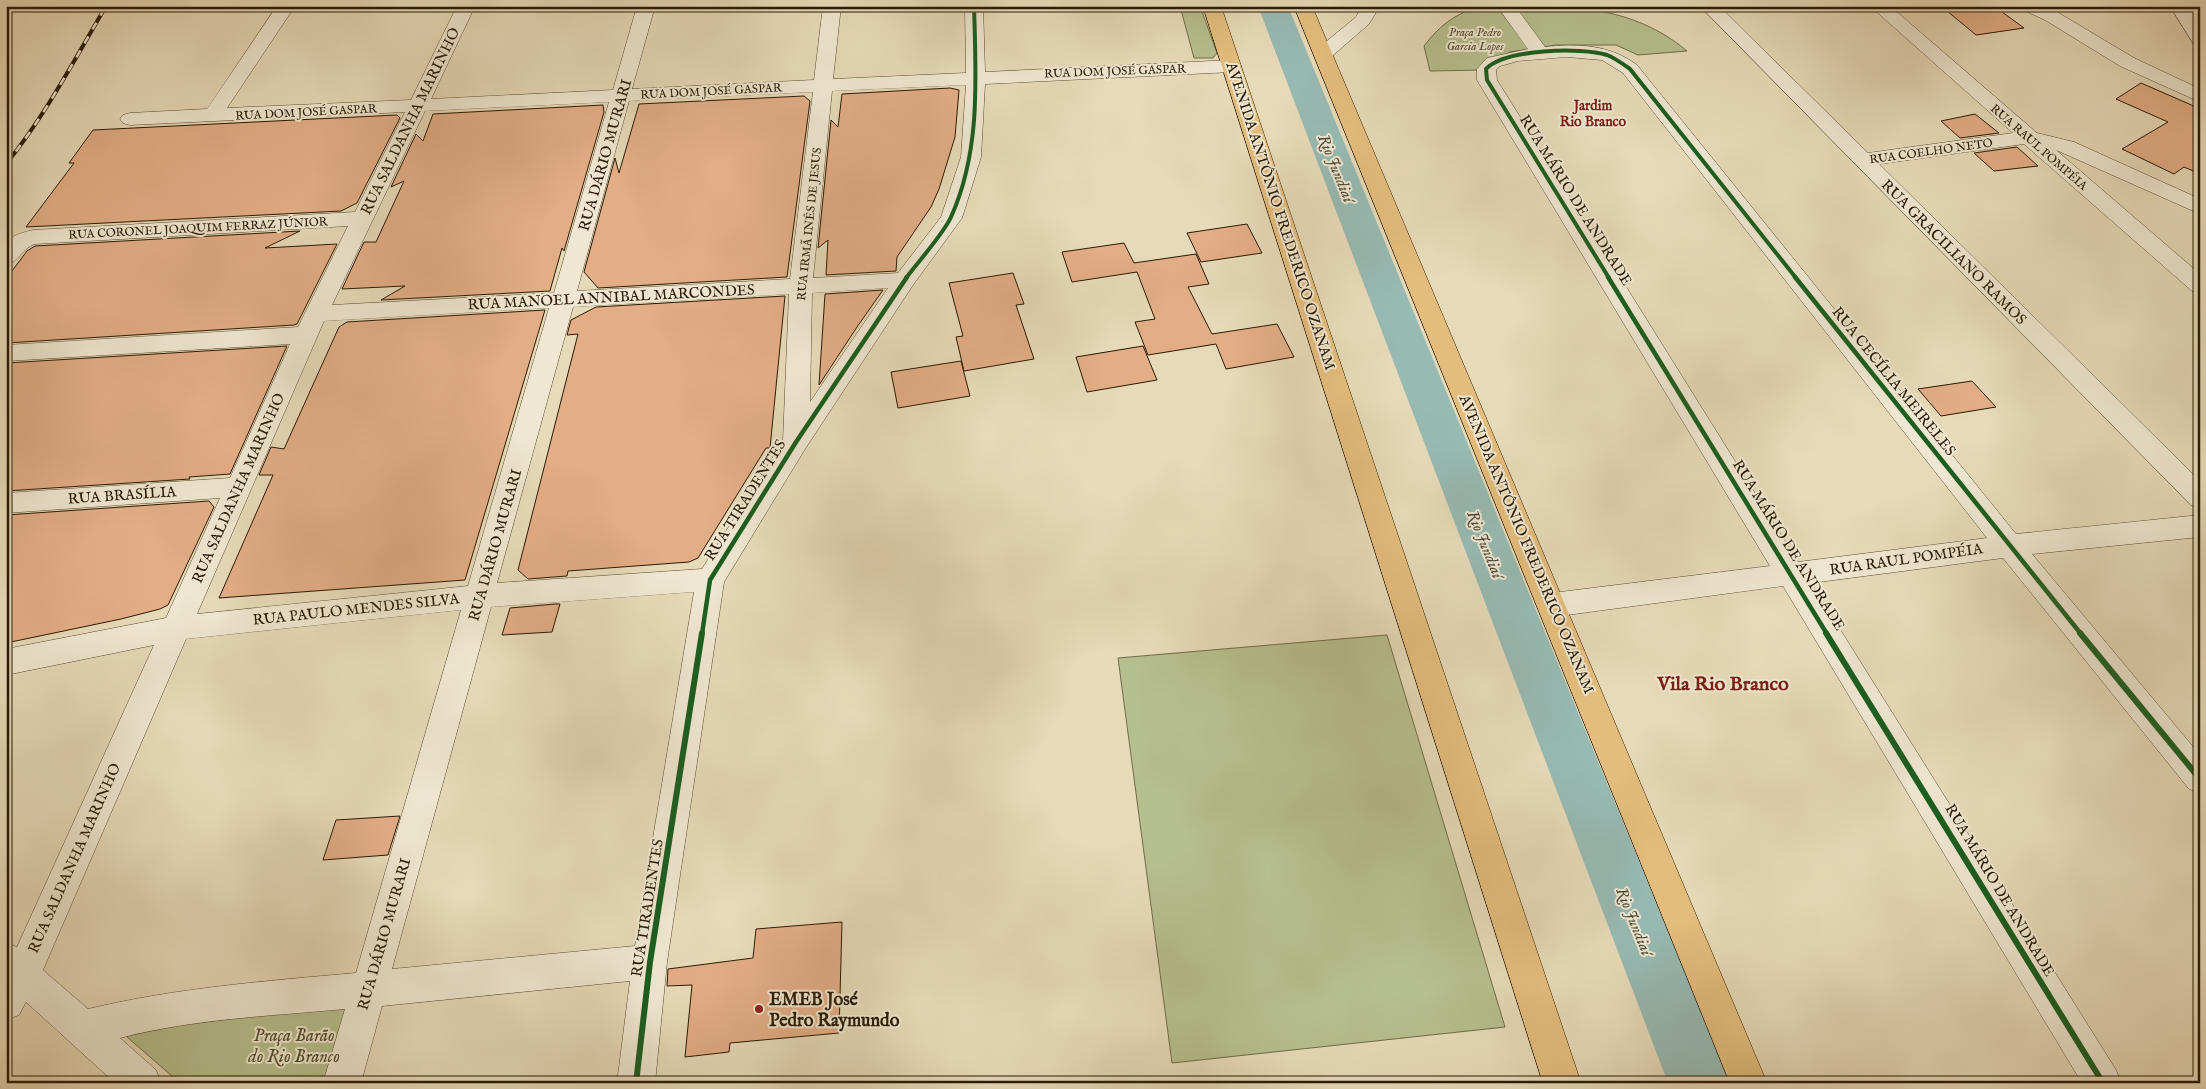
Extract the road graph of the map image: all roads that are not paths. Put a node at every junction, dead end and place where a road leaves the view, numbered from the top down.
1 (286, 6) edge
2 (466, 6) edge
3 (646, 6) edge
4 (832, 6) edge
5 (974, 6) edge
6 (1212, 6) edge
7 (1303, 6) edge
8 (1371, 6) edge
9 (1506, 6) edge
10 (1879, 6) edge
11 (2029, 6) edge
12 (2179, 6) edge
13 (1692, 7) edge
14 (1716, 13) edge
15 (2200, 38) edge
16 (1540, 53) junction
17 (1323, 54) junction
18 (1232, 66) junction
19 (976, 78) junction
20 (824, 85) junction
21 (622, 96) junction
22 (2200, 96) edge
23 (417, 106) junction
24 (212, 116) junction
25 (130, 120) dead end
26 (2028, 137) junction
27 (1863, 160) junction
28 (2123, 172) junction
29 (2083, 185) junction
30 (2200, 208) edge
31 (363, 218) junction
32 (6, 258) edge
33 (905, 280) junction
34 (802, 285) junction
35 (2200, 286) edge
36 (564, 299) junction
37 (312, 324) junction
38 (6, 353) edge
39 (796, 442) junction
40 (238, 487) junction
41 (2200, 498) edge
42 (6, 503) edge
43 (2200, 526) edge
44 (2009, 546) junction
45 (1792, 574) junction
46 (710, 580) junction
47 (481, 596) junction
48 (1552, 605) junction
49 (177, 628) junction
50 (6, 662) edge
51 (2200, 780) edge
52 (650, 962) junction
53 (12, 979) edge
54 (369, 988) junction
55 (81, 1029) junction
56 (143, 1083) edge
57 (342, 1083) edge
58 (636, 1083) edge
59 (1562, 1083) edge
60 (1749, 1083) edge
61 (2103, 1083) edge

1 - 24 street
2 - 23 street, RUA SALDANHA MARINHO
3 - 21 street, RUA DÁRIO MURARI
4 - 20 street, RUA IRMÃ INÊS DE JESUS
5 - 19 street, RUA TIRADENTES
6 - 18 main road, AVENIDA ANTÔNIO FREDERICO OZANAM
7 - 17 main road, AVENIDA ANTÔNIO FREDERICO OZANAM
8 - 17 street
9 - 16 street
10 - 26 street, RUA RAUL POMPÉIA
11 - 22 street
12 - 15 street
13 - 14 street
14 - 27 street, RUA GRACILIANO RAMOS
16 - 44 street, RUA CECÍLIA MEIRELES
16 - 45 street, RUA MÁRIO DE ANDRADE
17 - 48 main road, AVENIDA ANTÔNIO FREDERICO OZANAM
18 - 19 street, RUA DOM JOSÉ GASPAR
18 - 59 main road, AVENIDA ANTÔNIO FREDERICO OZANAM
19 - 20 street, RUA DOM JOSÉ GASPAR
19 - 33 street, RUA TIRADENTES
20 - 21 street, RUA DOM JOSÉ GASPAR
20 - 34 street, RUA IRMÃ INÊS DE JESUS
21 - 23 street, RUA DOM JOSÉ GASPAR
21 - 36 street, RUA DÁRIO MURARI
23 - 24 street, RUA DOM JOSÉ GASPAR
23 - 31 street, RUA SALDANHA MARINHO
24 - 25 street, RUA DOM JOSÉ GASPAR
26 - 27 street, RUA COELHO NETO
26 - 28 street
26 - 29 street, RUA RAUL POMPÉIA
27 - 41 street, RUA GRACILIANO RAMOS
28 - 29 street
28 - 30 street
29 - 35 street, RUA RAUL POMPÉIA
31 - 32 street, RUA CORONEL JOAQUIM FERRAZ JÚNIOR
31 - 37 street, RUA SALDANHA MARINHO
33 - 34 street, RUA MANOEL ANNIBAL MARCONDES
33 - 39 street, RUA TIRADENTES
34 - 36 street, RUA MANOEL ANNIBAL MARCONDES
34 - 39 street, RUA IRMÃ INÊS DE JESUS
36 - 37 street, RUA MANOEL ANNIBAL MARCONDES
36 - 47 street, RUA DÁRIO MURARI
37 - 38 street, RUA MANOEL ANNIBAL MARCONDES
37 - 40 street, RUA SALDANHA MARINHO
39 - 46 street, RUA TIRADENTES
40 - 42 street, RUA BRASÍLIA
40 - 49 street, RUA SALDANHA MARINHO
43 - 44 street, RUA RAUL POMPÉIA
44 - 45 street, RUA RAUL POMPÉIA
44 - 51 street, RUA CECÍLIA MEIRELES
45 - 48 street, RUA RAUL POMPÉIA
45 - 61 street, RUA MÁRIO DE ANDRADE
46 - 47 street, RUA PAULO MENDES SILVA
46 - 52 street, RUA TIRADENTES
47 - 49 street, RUA PAULO MENDES SILVA
47 - 54 street, RUA DÁRIO MURARI
48 - 60 main road, AVENIDA ANTÔNIO FREDERICO OZANAM
49 - 50 street, RUA PAULO MENDES SILVA
49 - 53 street, RUA SALDANHA MARINHO
52 - 54 street
52 - 58 street, RUA TIRADENTES
53 - 55 street
54 - 55 street
54 - 57 street, RUA DÁRIO MURARI
55 - 56 street

